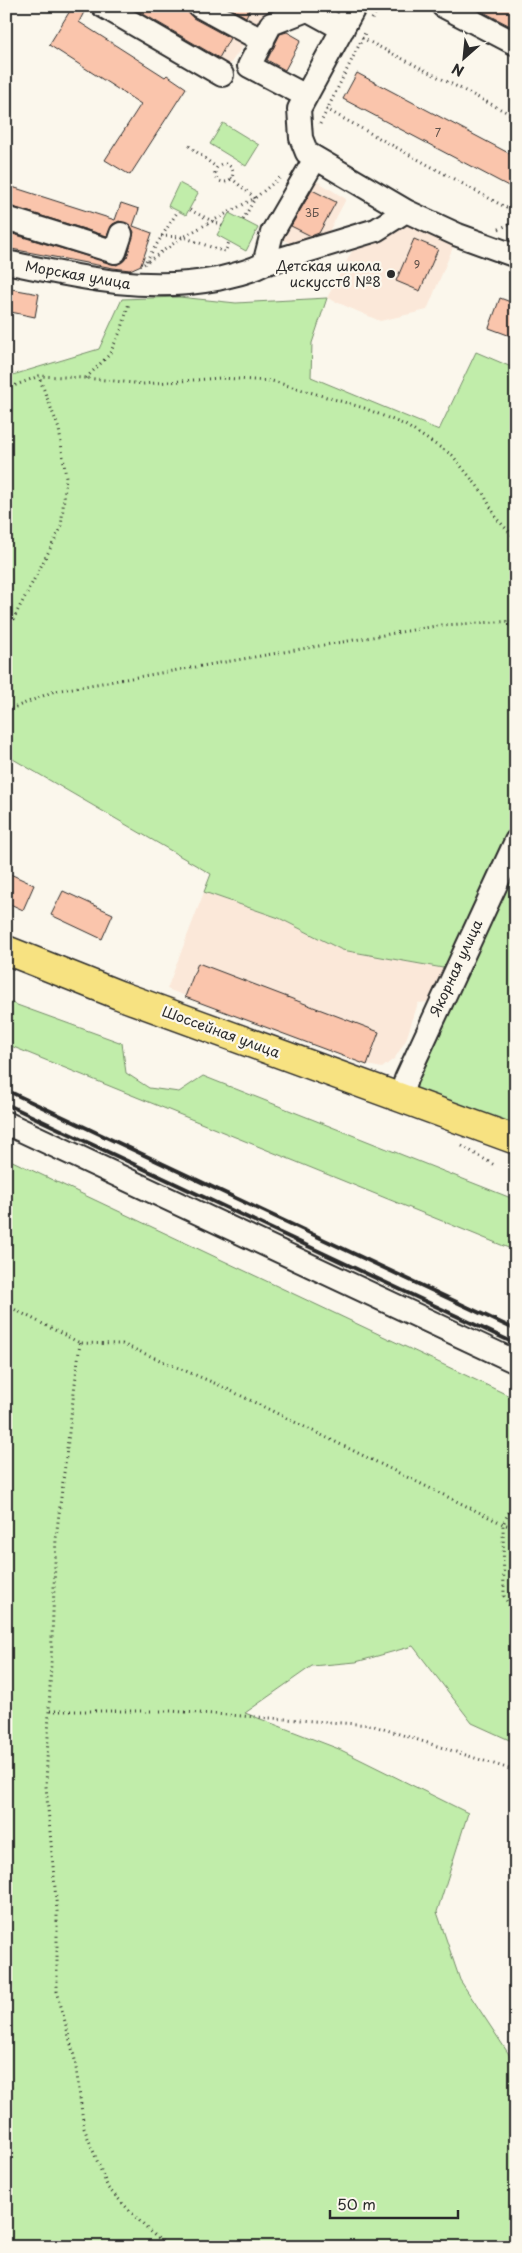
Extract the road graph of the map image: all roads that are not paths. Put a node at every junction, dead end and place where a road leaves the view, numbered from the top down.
1 (103, 6) edge
2 (199, 6) edge
3 (443, 6) edge
4 (304, 8) edge
5 (362, 11) edge
6 (352, 34) junction
7 (262, 41) junction
8 (516, 44) edge
9 (222, 75) dead end
10 (306, 96) junction
11 (311, 156) junction
12 (406, 211) junction
13 (6, 218) edge
14 (121, 234) dead end
15 (516, 256) edge
16 (6, 262) edge
17 (264, 264) junction
18 (516, 841) edge
19 (6, 950) edge
20 (400, 1096) junction
21 (6, 1123) edge
22 (516, 1140) edge
23 (516, 1362) edge

1 - 9 street
2 - 7 street
3 - 8 street
4 - 6 street
4 - 7 street
5 - 6 street
6 - 10 street
7 - 10 street
10 - 11 street
11 - 12 street
11 - 17 street
12 - 15 street
12 - 17 street, Морская улица
13 - 14 street
16 - 17 street, Морская улица
18 - 20 street, Якорная улица
19 - 20 main road, Шоссейная улица
20 - 22 main road, Шоссейная улица
21 - 23 street

